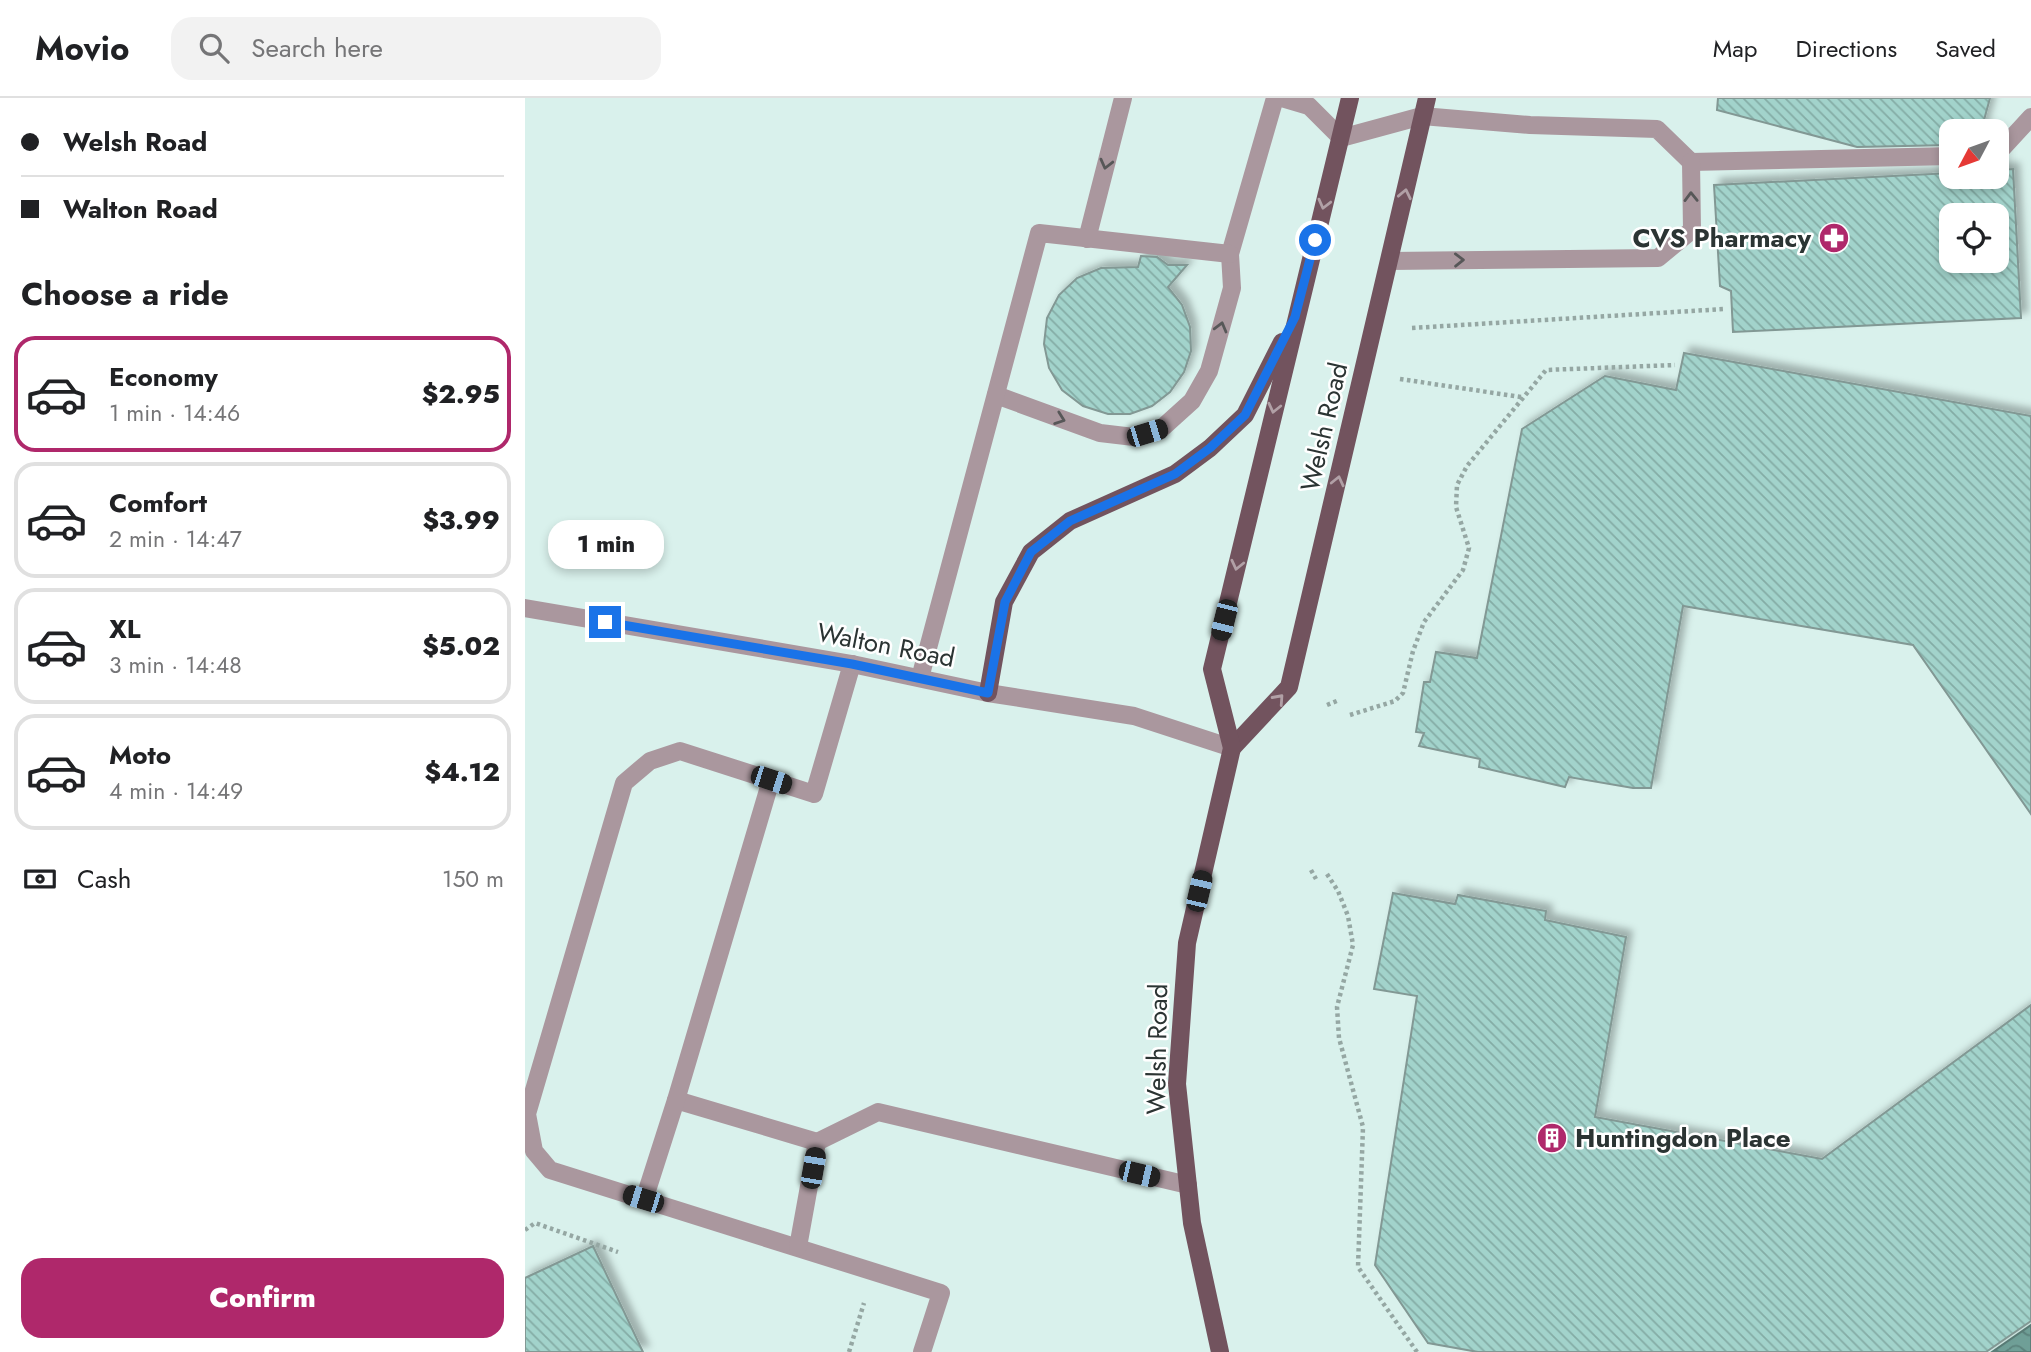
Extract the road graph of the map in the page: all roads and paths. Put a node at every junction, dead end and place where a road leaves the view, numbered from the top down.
1 (1123, 98) edge
2 (1275, 98) edge
3 (1282, 98) edge
4 (1350, 98) edge
5 (1427, 98) edge
6 (1422, 116) junction
7 (2031, 117) edge
8 (1341, 138) junction
9 (2009, 142) edge
10 (1939, 156) edge
11 (1691, 162) junction
12 (1087, 239) junction
13 (1230, 254) junction
14 (1390, 261) junction
15 (1724, 309) dead end
16 (1295, 317) junction
17 (1412, 328) dead end
18 (1675, 365) dead end
19 (1400, 379) dead end
20 (996, 395) junction
21 (1522, 397) junction
22 (525, 608) edge
23 (852, 664) junction
24 (919, 678) junction
25 (988, 693) junction
26 (1339, 699) dead end
27 (1327, 705) dead end
28 (1350, 715) dead end
29 (1232, 748) junction
30 (771, 780) junction
31 (1311, 870) dead end
32 (1327, 874) dead end
33 (1316, 879) dead end
34 (676, 1100) junction
35 (817, 1142) junction
36 (1188, 1185) junction
37 (643, 1199) junction
38 (525, 1230) edge
39 (798, 1247) junction
40 (618, 1252) dead end
41 (873, 1272) junction
42 (849, 1352) edge
43 (922, 1352) edge
44 (1220, 1352) edge
45 (1417, 1352) edge

1 -> 12 street
2 - 13 street
3 - 8 street
4 - 8 main road, Welsh Road
5 - 6 main road, Welsh Road
6 - 8 street
6 - 11 street
14 -> 6 main road, Welsh Road
7 - 9 street
8 -> 16 main road, Welsh Road
10 - 11 street
14 -> 11 street
12 - 13 street
12 - 20 street
20 -> 13 street
29 -> 14 main road, Welsh Road
15 - 17 path
16 - 25 main road
16 -> 29 main road, Welsh Road
18 - 21 path
19 - 21 path
20 - 24 street
21 - 28 path
22 - 23 street, Walton Road
23 - 24 street, Walton Road
23 - 30 street
24 - 25 street, Walton Road
25 - 29 street, Walton Road
26 - 27 path
29 - 36 main road, Welsh Road
30 - 34 street
30 - 37 street
31 - 33 path
32 - 45 path
34 - 35 street
34 - 37 street
35 - 36 street
35 - 39 street
36 - 44 main road, Welsh Road
37 - 39 street
38 - 40 path
39 - 41 street
41 - 42 path
41 - 43 street

